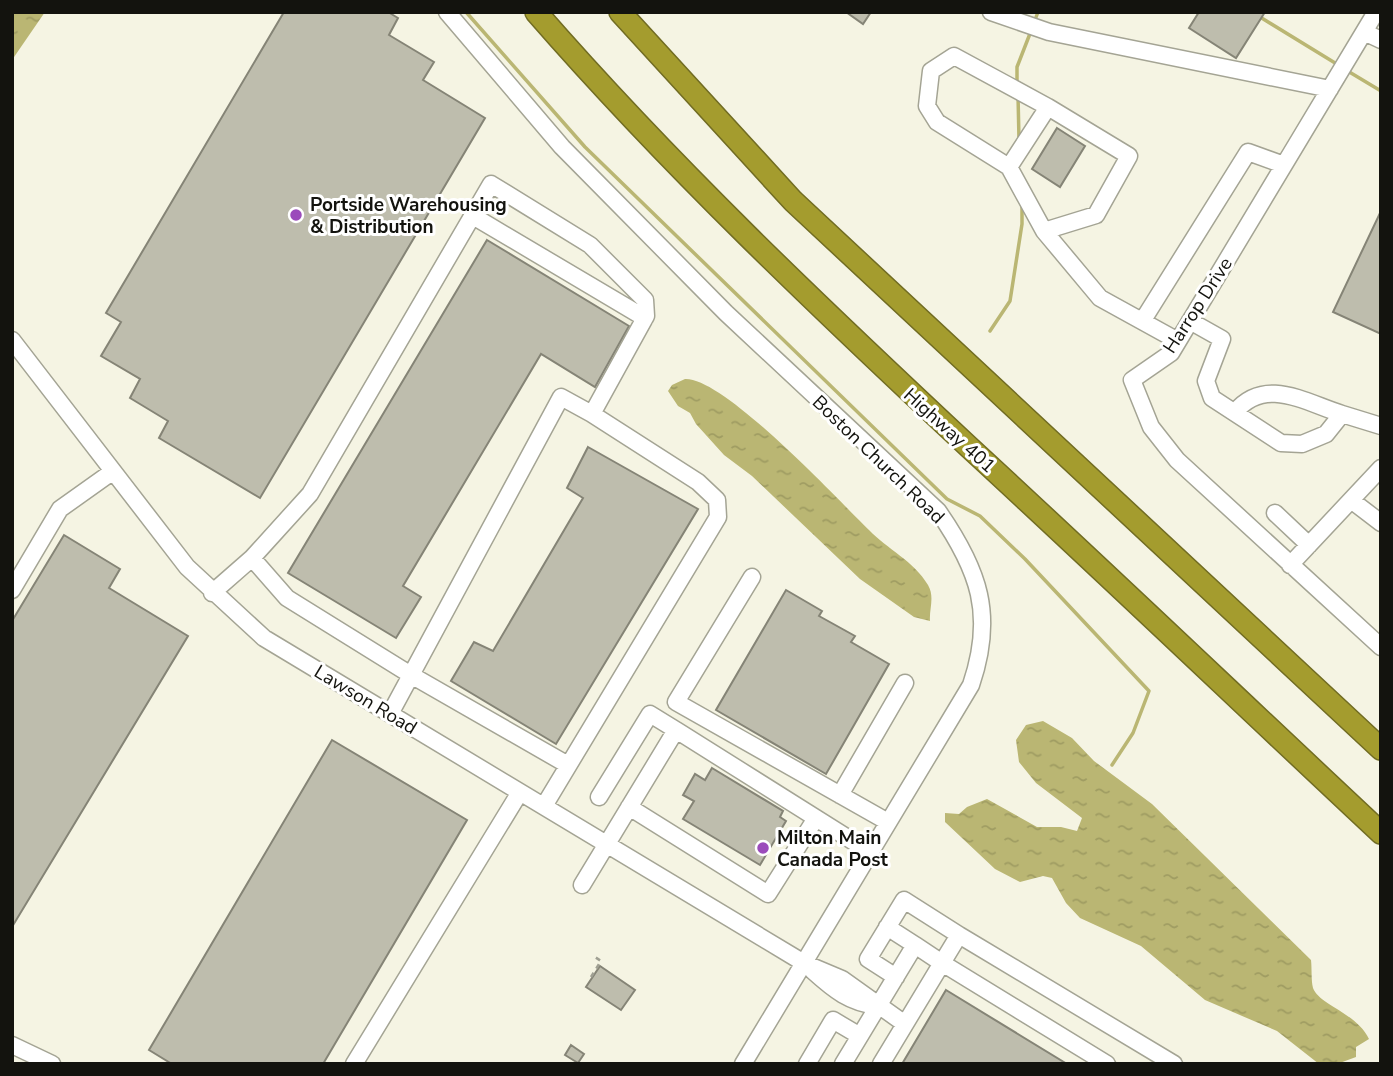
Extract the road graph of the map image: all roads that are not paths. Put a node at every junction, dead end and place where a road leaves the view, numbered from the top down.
1 (447, 12) edge
2 (536, 12) edge
3 (620, 12) edge
4 (991, 12) edge
5 (1376, 12) edge
6 (1364, 32) junction
7 (1381, 40) edge
8 (1330, 89) junction
9 (1048, 107) junction
10 (1284, 165) junction
11 (1009, 167) junction
12 (473, 216) junction
13 (1044, 231) junction
14 (645, 318) junction
15 (1143, 320) junction
16 (1190, 321) junction
17 (12, 340) edge
18 (1178, 341) junction
19 (1235, 412) junction
20 (592, 414) junction
21 (1342, 414) junction
22 (1381, 426) edge
23 (1381, 468) edge
24 (112, 472) junction
25 (1351, 500) junction
26 (1275, 513) dead end
27 (1381, 523) edge
28 (1309, 545) junction
29 (252, 558) junction
30 (1290, 565) junction
31 (752, 577) dead end
32 (12, 590) edge
33 (212, 593) junction
34 (1381, 647) edge
35 (411, 675) junction
36 (905, 683) dead end
37 (390, 714) junction
38 (676, 730) junction
39 (1381, 749) edge
40 (568, 765) junction
41 (617, 767) junction
42 (643, 783) junction
43 (520, 792) junction
44 (840, 794) junction
45 (599, 797) dead end
46 (544, 806) junction
47 (629, 807) junction
48 (816, 818) junction
49 (888, 822) junction
50 (1381, 833) edge
51 (606, 844) junction
52 (870, 852) junction
53 (582, 885) dead end
54 (887, 927) junction
55 (959, 935) junction
56 (915, 945) junction
57 (804, 962) junction
58 (942, 963) junction
59 (895, 977) junction
60 (878, 1006) junction
61 (905, 1024) junction
62 (860, 1036) junction
63 (12, 1045) edge
64 (1154, 1059) edge
65 (52, 1064) edge
66 (354, 1064) edge
67 (743, 1064) edge
68 (807, 1064) edge
69 (843, 1064) edge
70 (881, 1064) edge
71 (1107, 1064) edge
72 (1174, 1064) edge

1 - 49 street, Boston Church Road
2 - 50 highway, Highway 401
3 - 39 highway
4 - 8 street
5 - 6 street, Harrop Drive
6 - 7 street
6 - 8 street, Harrop Drive
8 - 10 street, Harrop Drive
9 - 11 street
9 - 11 street
9 - 13 street
10 - 15 street
10 - 16 street, Harrop Drive
11 - 13 street
12 - 14 street
12 - 14 street
12 - 29 street
13 - 15 street
14 - 20 street
15 - 18 street
16 - 18 street, Harrop Drive
16 - 19 street
17 - 24 street, Lawson Road
18 - 30 street, Harrop Drive
19 - 21 street
19 - 21 street
20 - 35 street
20 - 40 street
21 - 22 street
23 - 25 street
24 - 32 street
24 - 33 street, Lawson Road
25 - 27 street
25 - 28 street
26 - 28 street
28 - 30 street
29 - 33 street
29 - 35 street
30 - 34 street, Harrop Drive
31 - 44 street
33 - 37 street, Lawson Road
35 - 37 street
35 - 40 street
36 - 44 street
37 - 43 street, Lawson Road
38 - 41 street
38 - 42 street
38 - 48 street
40 - 46 street
41 - 42 street
41 - 45 street
42 - 47 street
43 - 46 street, Lawson Road
43 - 66 street
44 - 49 street
46 - 51 street, Lawson Road
47 - 48 street
47 - 51 street
48 - 52 street
49 - 52 street, Boston Church Road
51 - 53 street
51 - 57 street, Lawson Road
52 - 57 street, Boston Church Road
54 - 55 street
54 - 56 street
54 - 59 street
55 - 58 street
55 - 64 street
56 - 58 street
56 - 59 street
57 - 60 street, Lawson Road
57 - 67 street, Boston Church Road
58 - 61 street
58 - 71 street
59 - 60 street
60 - 61 street, Lawson Road
60 - 62 street
61 - 70 street
62 - 68 street
62 - 69 street
63 - 65 street
64 - 72 street

